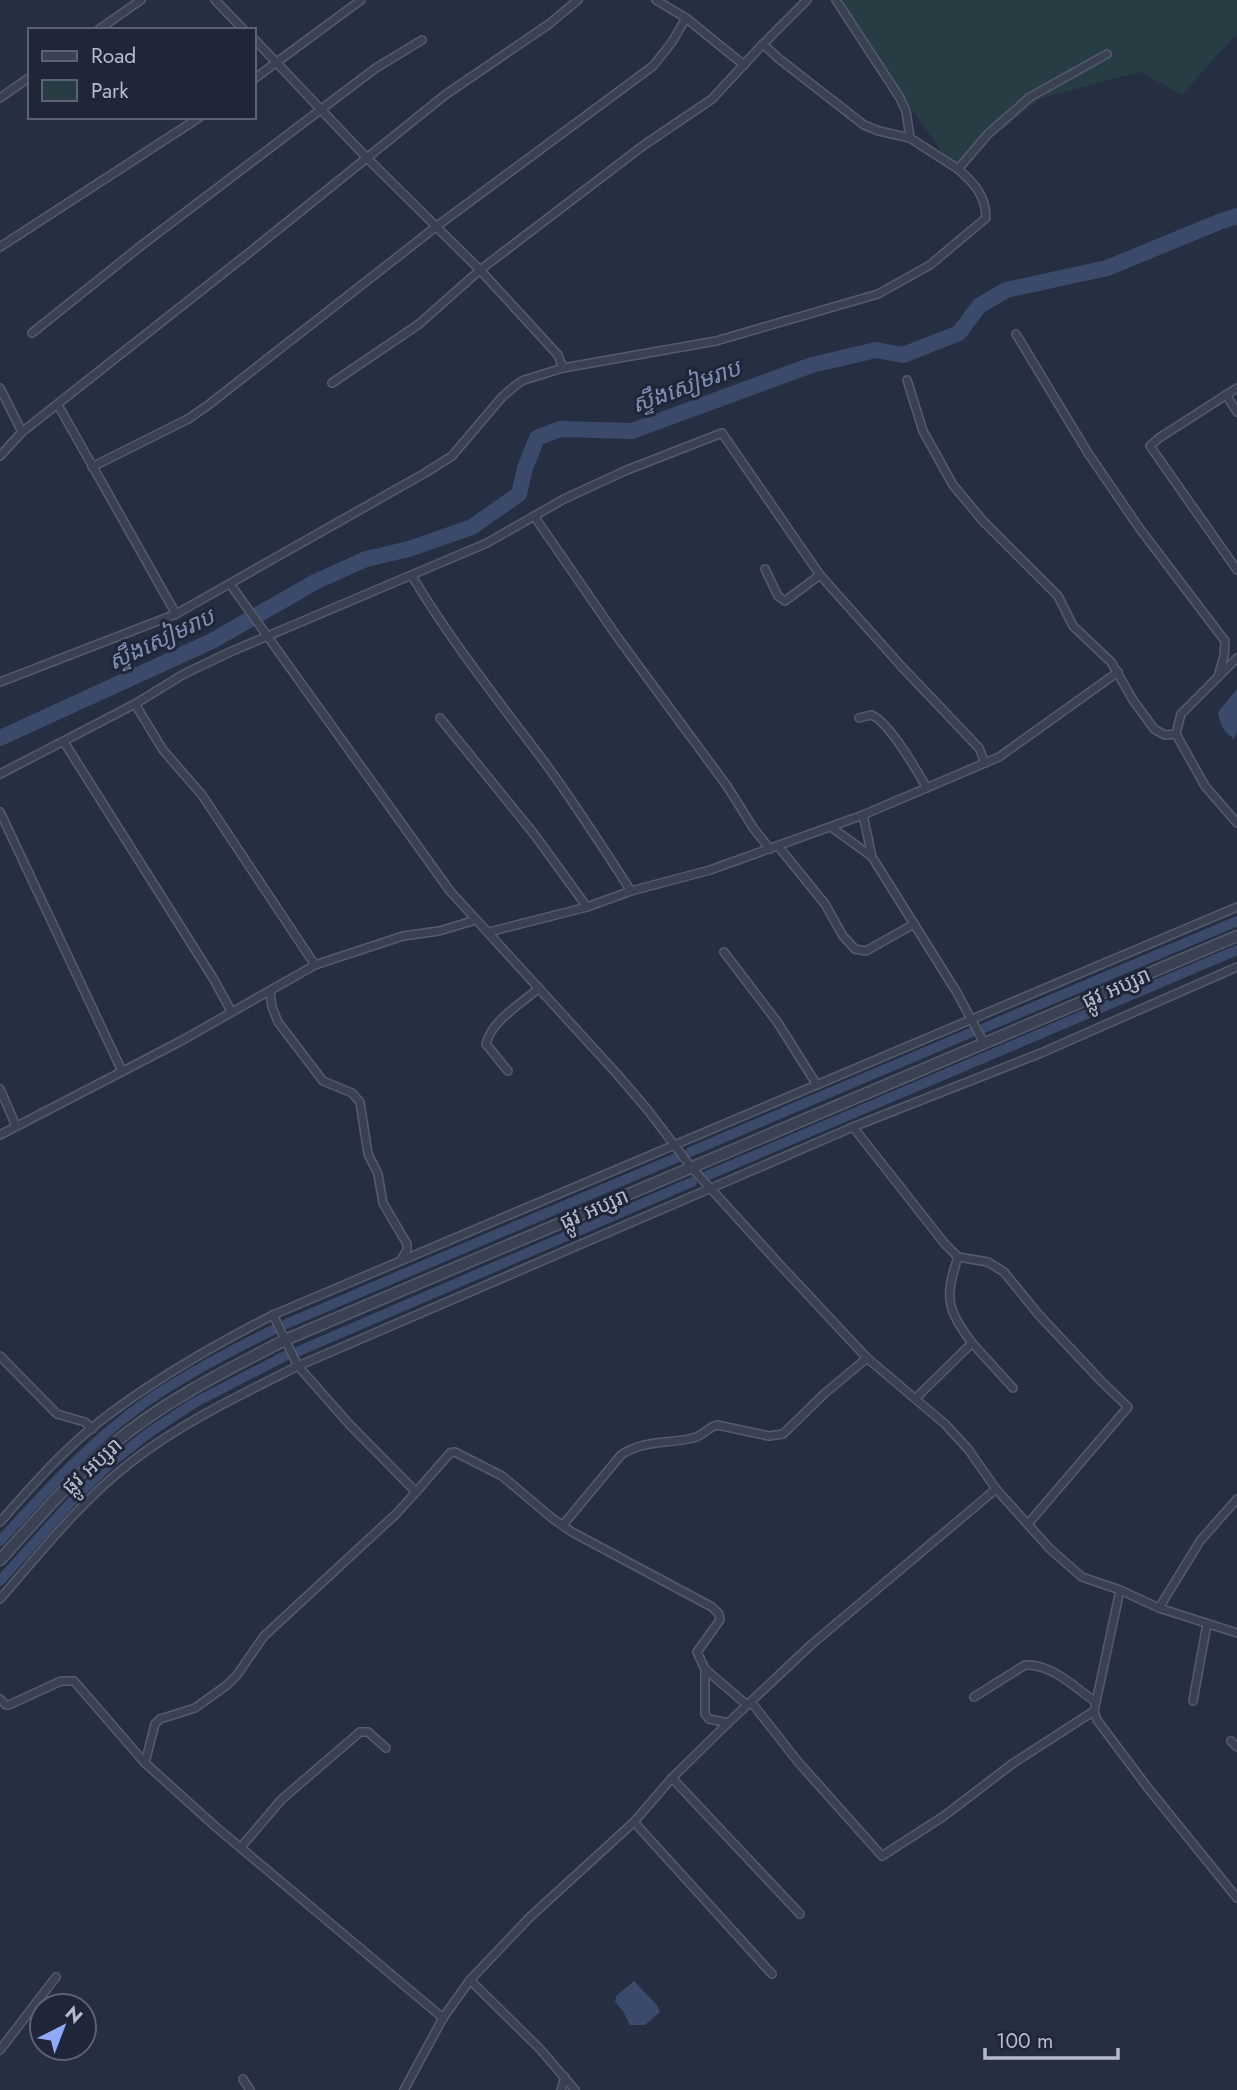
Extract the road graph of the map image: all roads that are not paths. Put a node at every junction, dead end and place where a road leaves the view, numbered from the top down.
1 (141, 0) edge
2 (215, 0) edge
3 (361, 0) edge
4 (578, 0) edge
5 (656, 0) edge
6 (807, 0) edge
7 (835, 0) edge
8 (686, 18) junction
9 (101, 28) edge
10 (242, 28) edge
11 (422, 40) dead end
12 (256, 41) edge
13 (762, 44) junction
14 (1107, 54) dead end
15 (277, 62) junction
16 (744, 65) junction
17 (28, 78) edge
18 (256, 78) edge
19 (0, 98) edge
20 (321, 110) junction
21 (197, 119) edge
22 (910, 138) junction
23 (366, 157) junction
24 (958, 169) junction
25 (437, 226) junction
26 (0, 247) edge
27 (480, 270) junction
28 (32, 333) dead end
29 (1016, 334) dead end
30 (563, 368) junction
31 (907, 380) dead end
32 (332, 383) dead end
33 (0, 388) edge
34 (1237, 388) edge
35 (1226, 395) junction
36 (58, 405) junction
37 (1237, 412) edge
38 (23, 432) junction
39 (0, 456) edge
40 (92, 467) junction
41 (534, 516) junction
42 (765, 569) dead end
43 (1237, 570) edge
44 (820, 575) junction
45 (412, 576) junction
46 (230, 584) junction
47 (176, 614) junction
48 (265, 634) junction
49 (1237, 658) edge
50 (1118, 672) junction
51 (1217, 677) junction
52 (0, 682) edge
53 (135, 704) junction
54 (440, 718) dead end
55 (859, 718) dead end
56 (1176, 734) junction
57 (64, 742) junction
58 (985, 763) junction
59 (0, 774) edge
60 (927, 788) junction
61 (0, 812) edge
62 (863, 815) junction
63 (1237, 823) edge
64 (831, 827) junction
65 (778, 846) junction
66 (769, 849) junction
67 (872, 857) junction
68 (631, 891) junction
69 (587, 906) junction
70 (1237, 907) edge
71 (476, 920) junction
72 (914, 924) junction
73 (489, 932) junction
74 (1237, 936) edge
75 (724, 953) dead end
76 (315, 965) junction
77 (1237, 967) edge
78 (539, 989) junction
79 (270, 991) junction
80 (232, 1011) junction
81 (970, 1020) junction
82 (984, 1044) junction
83 (508, 1070) dead end
84 (122, 1072) junction
85 (817, 1085) junction
86 (0, 1089) edge
87 (16, 1126) junction
88 (853, 1127) junction
89 (0, 1135) edge
90 (676, 1145) junction
91 (691, 1167) junction
92 (712, 1188) junction
93 (958, 1257) junction
94 (400, 1261) junction
95 (273, 1315) junction
96 (285, 1340) junction
97 (972, 1343) junction
98 (0, 1356) edge
99 (867, 1358) junction
100 (298, 1366) junction
101 (1013, 1388) dead end
102 (916, 1398) junction
103 (92, 1429) junction
104 (996, 1489) junction
105 (416, 1492) junction
106 (1237, 1499) edge
107 (0, 1522) edge
108 (1028, 1524) junction
109 (563, 1525) junction
110 (0, 1560) edge
111 (1120, 1590) junction
112 (0, 1598) edge
113 (1158, 1608) junction
114 (1207, 1624) junction
115 (1237, 1633) edge
116 (705, 1669) junction
117 (974, 1697) dead end
118 (0, 1699) edge
119 (1193, 1701) dead end
120 (1096, 1702) junction
121 (749, 1704) junction
122 (1094, 1711) junction
123 (728, 1723) junction
124 (386, 1748) dead end
125 (145, 1763) junction
126 (672, 1778) junction
127 (634, 1822) junction
128 (241, 1847) junction
129 (1237, 1898) edge
130 (800, 1914) dead end
131 (772, 1974) dead end
132 (56, 1977) dead end
133 (470, 1980) junction
134 (443, 2018) junction
135 (0, 2050) edge
136 (565, 2077) junction
137 (243, 2079) dead end
138 (250, 2090) edge
139 (404, 2090) edge
140 (561, 2090) edge
141 (575, 2090) edge

1 - 9 street
2 - 10 street
3 - 15 street
4 - 23 street
5 - 8 street
6 - 13 street
7 - 22 street
8 - 16 street
8 - 25 street
11 - 20 street
12 - 15 street
13 - 16 street
13 - 22 street
14 - 24 street
15 - 18 street
15 - 20 street
16 - 27 street
17 - 19 street
20 - 23 street
20 - 28 street
21 - 26 street
22 - 24 street
23 - 25 street
23 - 36 street
24 - 30 street
25 - 27 street
25 - 40 street
27 - 30 street
27 - 32 street
29 - 51 street
30 - 46 street
31 - 50 street
33 - 38 street
34 - 35 street
35 - 37 street
35 - 43 street
36 - 38 street
36 - 40 street
38 - 39 street
40 - 47 street
41 - 44 street
41 - 45 street
41 - 66 street
42 - 44 street
44 - 58 street
45 - 48 street
45 - 68 street
46 - 47 street
46 - 48 street
47 - 52 street
48 - 53 street
48 - 71 street
49 - 51 street
50 - 56 street
50 - 58 street
51 - 56 street
53 - 57 street
53 - 76 street
54 - 69 street
55 - 60 street
56 - 63 street
57 - 59 street
57 - 80 street
58 - 60 street
60 - 62 street
61 - 84 street
62 - 64 street
62 - 67 street
64 - 65 street
64 - 67 street
65 - 66 street
65 - 72 street
66 - 68 street
67 - 72 street
68 - 69 street
69 - 73 street
70 - 81 street
71 - 73 street
71 - 76 street
72 - 81 street
73 - 78 street
74 - 82 street, ផ្លូវ អប្សរា
75 - 85 street
76 - 79 street
77 - 88 street
78 - 83 street
78 - 90 street
79 - 80 street
79 - 94 street
80 - 84 street
81 - 82 street
81 - 85 street
82 - 91 street, ផ្លូវ អប្សរា
84 - 87 street
85 - 90 street
86 - 87 street
87 - 89 street
88 - 92 street
88 - 93 street
90 - 91 street
90 - 94 street
91 - 92 street
91 - 96 street, ផ្លូវ អប្សរា
92 - 99 street
92 - 100 street
93 - 97 street
93 - 108 street
94 - 95 street
95 - 96 street
95 - 103 street
96 - 100 street
96 - 110 street, ផ្លូវ អប្សរា
97 - 101 street
97 - 102 street
98 - 103 street
99 - 102 street
99 - 109 street
100 - 105 street
100 - 112 street
102 - 104 street
103 - 107 street
104 - 108 street
104 - 121 street
105 - 109 street
105 - 125 street
106 - 113 street
108 - 111 street
109 - 116 street
111 - 113 street
111 - 120 street
113 - 114 street
114 - 115 street
114 - 119 street
116 - 121 street
116 - 123 street
117 - 120 street
118 - 125 street
120 - 122 street
121 - 122 street
121 - 123 street
122 - 129 street
123 - 126 street
124 - 128 street
125 - 128 street
126 - 127 street
126 - 130 street
127 - 131 street
127 - 133 street
128 - 134 street
132 - 135 street
133 - 134 street
133 - 136 street
134 - 139 street
136 - 140 street
136 - 141 street
137 - 138 street

